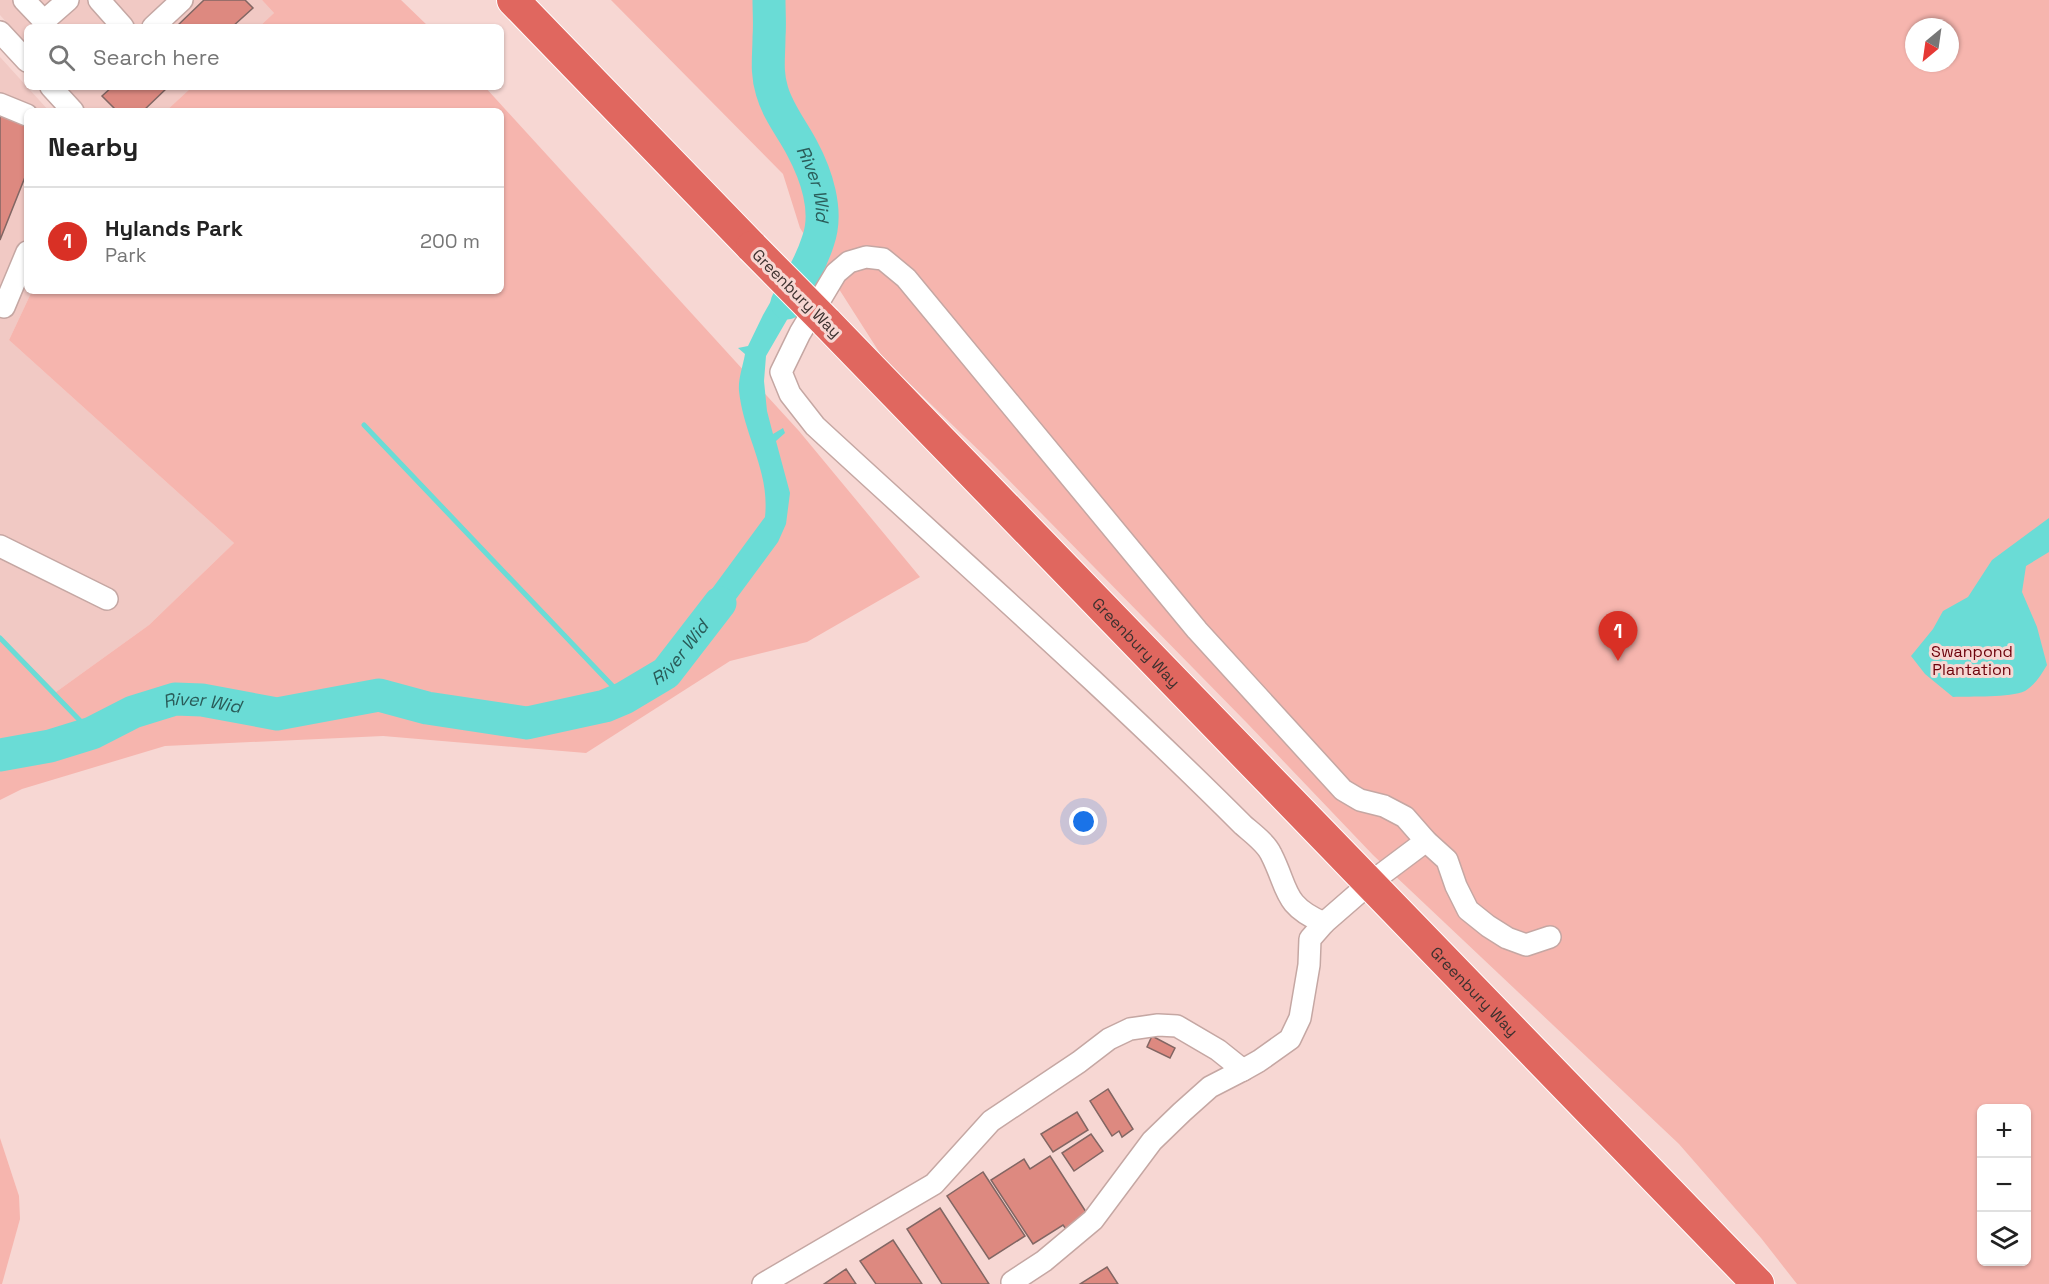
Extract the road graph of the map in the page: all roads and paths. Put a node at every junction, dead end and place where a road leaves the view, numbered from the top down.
1 (24, 0) edge
2 (68, 0) edge
3 (99, 0) edge
4 (182, 0) edge
5 (513, 0) edge
6 (120, 24) edge
7 (156, 24) edge
8 (0, 32) edge
9 (24, 58) edge
10 (54, 90) edge
11 (0, 104) edge
12 (70, 108) edge
13 (24, 114) edge
14 (24, 259) edge
15 (4, 307) dead end
16 (0, 546) edge
17 (107, 599) dead end
18 (1426, 841) junction
19 (1370, 884) junction
20 (1324, 923) junction
21 (1550, 937) dead end
22 (1243, 1070) junction
23 (1012, 1282) dead end
24 (763, 1284) edge
25 (1758, 1284) edge

1 - 2 lane
3 - 6 lane
4 - 7 lane
5 - 19 highway, Greenbury Way, bridge
8 - 9 lane
10 - 12 lane
11 - 13 lane
14 - 15 lane
16 - 17 lane
18 - 19 lane
18 - 20 lane
18 - 21 lane
19 - 20 lane
19 - 25 highway, Greenbury Way
20 - 22 lane
22 - 23 lane
22 - 24 lane

